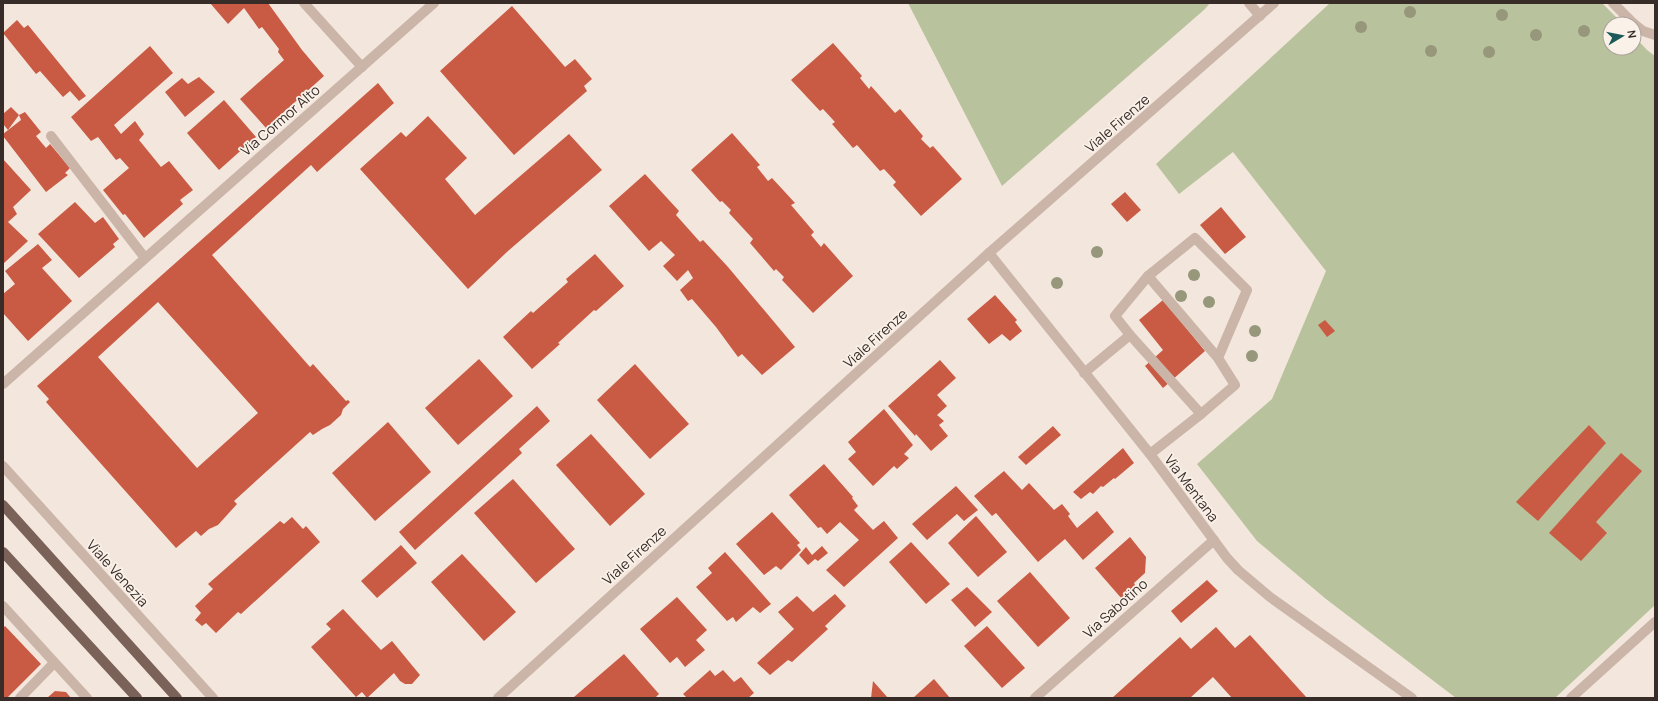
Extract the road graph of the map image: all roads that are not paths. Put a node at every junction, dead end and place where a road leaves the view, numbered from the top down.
1 (304, 3) edge
2 (434, 3) edge
3 (1250, 3) edge
4 (1274, 3) edge
5 (1613, 3) edge
6 (1260, 16) junction
7 (1626, 16) edge
8 (1642, 30) edge
9 (1655, 35) edge
10 (362, 67) junction
11 (51, 136) dead end
12 (989, 253) junction
13 (145, 258) junction
14 (1148, 276) junction
15 (1130, 335) junction
16 (1218, 358) junction
17 (1084, 373) junction
18 (3, 384) edge
19 (1201, 414) junction
20 (1150, 454) junction
21 (3, 466) edge
22 (3, 505) edge
23 (1214, 540) junction
24 (3, 552) edge
25 (3, 606) edge
26 (1655, 622) edge
27 (54, 663) junction
28 (20, 698) edge
29 (87, 698) edge
30 (138, 698) edge
31 (177, 698) edge
32 (213, 698) edge
33 (498, 698) edge
34 (1035, 698) edge
35 (1412, 698) edge
36 (1571, 698) edge

1 - 10 street
2 - 10 street, Via Cormor Alto
3 - 6 street
4 - 6 street, Viale Firenze
5 - 7 street
6 - 12 street, Viale Firenze
8 - 9 street
10 - 13 street, Via Cormor Alto
11 - 13 street
12 - 17 street, Via Mentana
12 - 33 street, Viale Firenze
13 - 18 street, Via Cormor Alto
14 - 15 street
14 - 16 street
14 - 16 street
15 - 17 street
15 - 19 street
16 - 19 street
17 - 20 street, Via Mentana
19 - 20 street
20 - 23 street, Via Mentana
21 - 32 street, Viale Venezia
22 - 31 main road
23 - 34 street, Via Sabotino
23 - 35 street, Via Mentana
24 - 30 main road
25 - 27 street
26 - 36 street
27 - 28 street
27 - 29 street

